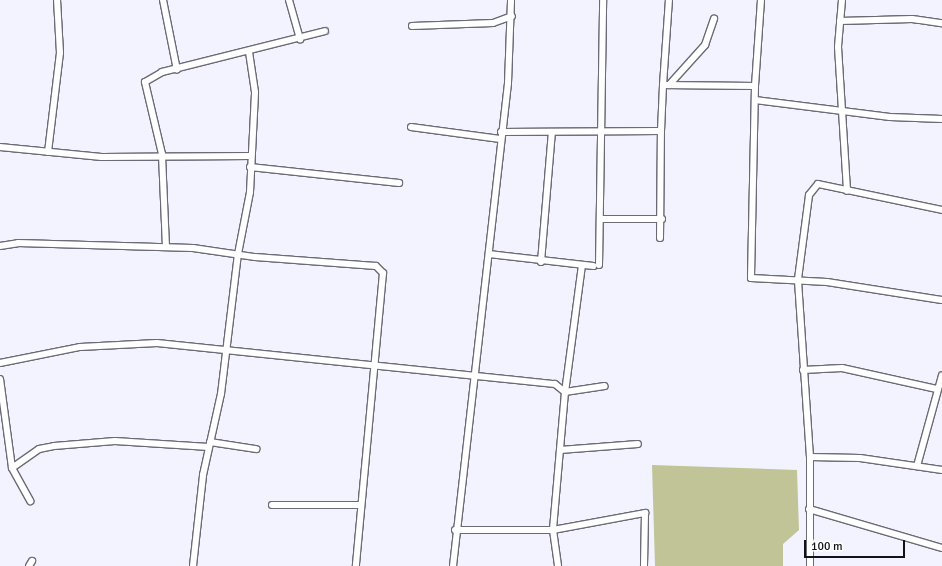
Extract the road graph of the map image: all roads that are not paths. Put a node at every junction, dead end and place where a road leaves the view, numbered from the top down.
1 (57, 0) edge
2 (163, 0) edge
3 (289, 0) edge
4 (511, 0) edge
5 (603, 0) edge
6 (669, 0) edge
7 (761, 0) edge
8 (842, 0) edge
9 (512, 16) junction
10 (714, 19) dead end
11 (840, 21) junction
12 (942, 23) edge
13 (412, 26) dead end
14 (325, 31) dead end
15 (300, 39) junction
16 (249, 52) junction
17 (177, 70) junction
18 (666, 85) junction
19 (755, 86) junction
20 (755, 100) junction
21 (843, 112) junction
22 (942, 119) edge
23 (412, 127) dead end
24 (603, 131) junction
25 (661, 131) junction
26 (552, 132) junction
27 (501, 136) junction
28 (0, 147) edge
29 (48, 152) junction
30 (162, 154) junction
31 (251, 156) junction
32 (250, 167) junction
33 (399, 182) dead end
34 (847, 191) junction
35 (942, 210) edge
36 (601, 219) junction
37 (662, 219) junction
38 (660, 238) dead end
39 (0, 246) edge
40 (166, 247) junction
41 (238, 254) junction
42 (489, 254) junction
43 (541, 262) junction
44 (582, 265) junction
45 (798, 279) junction
46 (942, 300) edge
47 (226, 352) junction
48 (0, 363) edge
49 (375, 367) junction
50 (803, 370) junction
51 (942, 375) edge
52 (474, 378) junction
53 (0, 379) edge
54 (605, 386) dead end
55 (937, 389) junction
56 (565, 392) junction
57 (638, 444) dead end
58 (209, 445) junction
59 (256, 449) dead end
60 (560, 450) junction
61 (810, 457) junction
62 (917, 466) junction
63 (12, 468) junction
64 (942, 470) edge
65 (30, 501) dead end
66 (272, 505) dead end
67 (361, 505) junction
68 (809, 509) junction
69 (455, 530) junction
70 (553, 530) junction
71 (942, 548) edge
72 (193, 566) edge
73 (356, 566) edge
74 (452, 566) edge
75 (558, 566) edge
76 (644, 566) edge
77 (810, 566) edge

1 - 29 street
2 - 17 street
3 - 15 street
4 - 9 street
5 - 24 street
6 - 18 street
7 - 19 street
8 - 11 street
9 - 13 street
9 - 27 street
10 - 18 street
11 - 12 street
11 - 21 street
14 - 15 street
15 - 16 street
16 - 17 street
16 - 31 street
17 - 30 street
18 - 19 street
18 - 25 street
19 - 20 street
20 - 21 street
20 - 45 street
21 - 22 street
21 - 34 street
23 - 27 street
24 - 25 street
24 - 26 street
24 - 36 street
25 - 37 street
26 - 27 street
26 - 43 street
27 - 42 street
28 - 29 street
29 - 30 street
30 - 31 street
30 - 40 street
31 - 32 street
32 - 33 street
32 - 41 street
34 - 35 street
34 - 45 street
36 - 37 street
36 - 44 street
37 - 38 street
39 - 40 street
40 - 41 street
41 - 47 street
41 - 49 street
42 - 43 street
42 - 52 street
43 - 44 street
44 - 56 street
45 - 46 street
45 - 50 street
47 - 48 street
47 - 49 street
47 - 58 street
49 - 52 street
49 - 67 street
50 - 55 street
50 - 61 street
51 - 55 street
52 - 56 street
52 - 69 street
53 - 63 street
54 - 56 street
55 - 62 street
56 - 60 street
57 - 60 street
58 - 59 street
58 - 63 street
58 - 72 street
60 - 70 street
61 - 62 street
61 - 68 street
62 - 64 street
63 - 65 street
66 - 67 street
67 - 73 street
68 - 71 street
68 - 77 street
69 - 70 street
69 - 74 street
70 - 75 street
70 - 76 street

